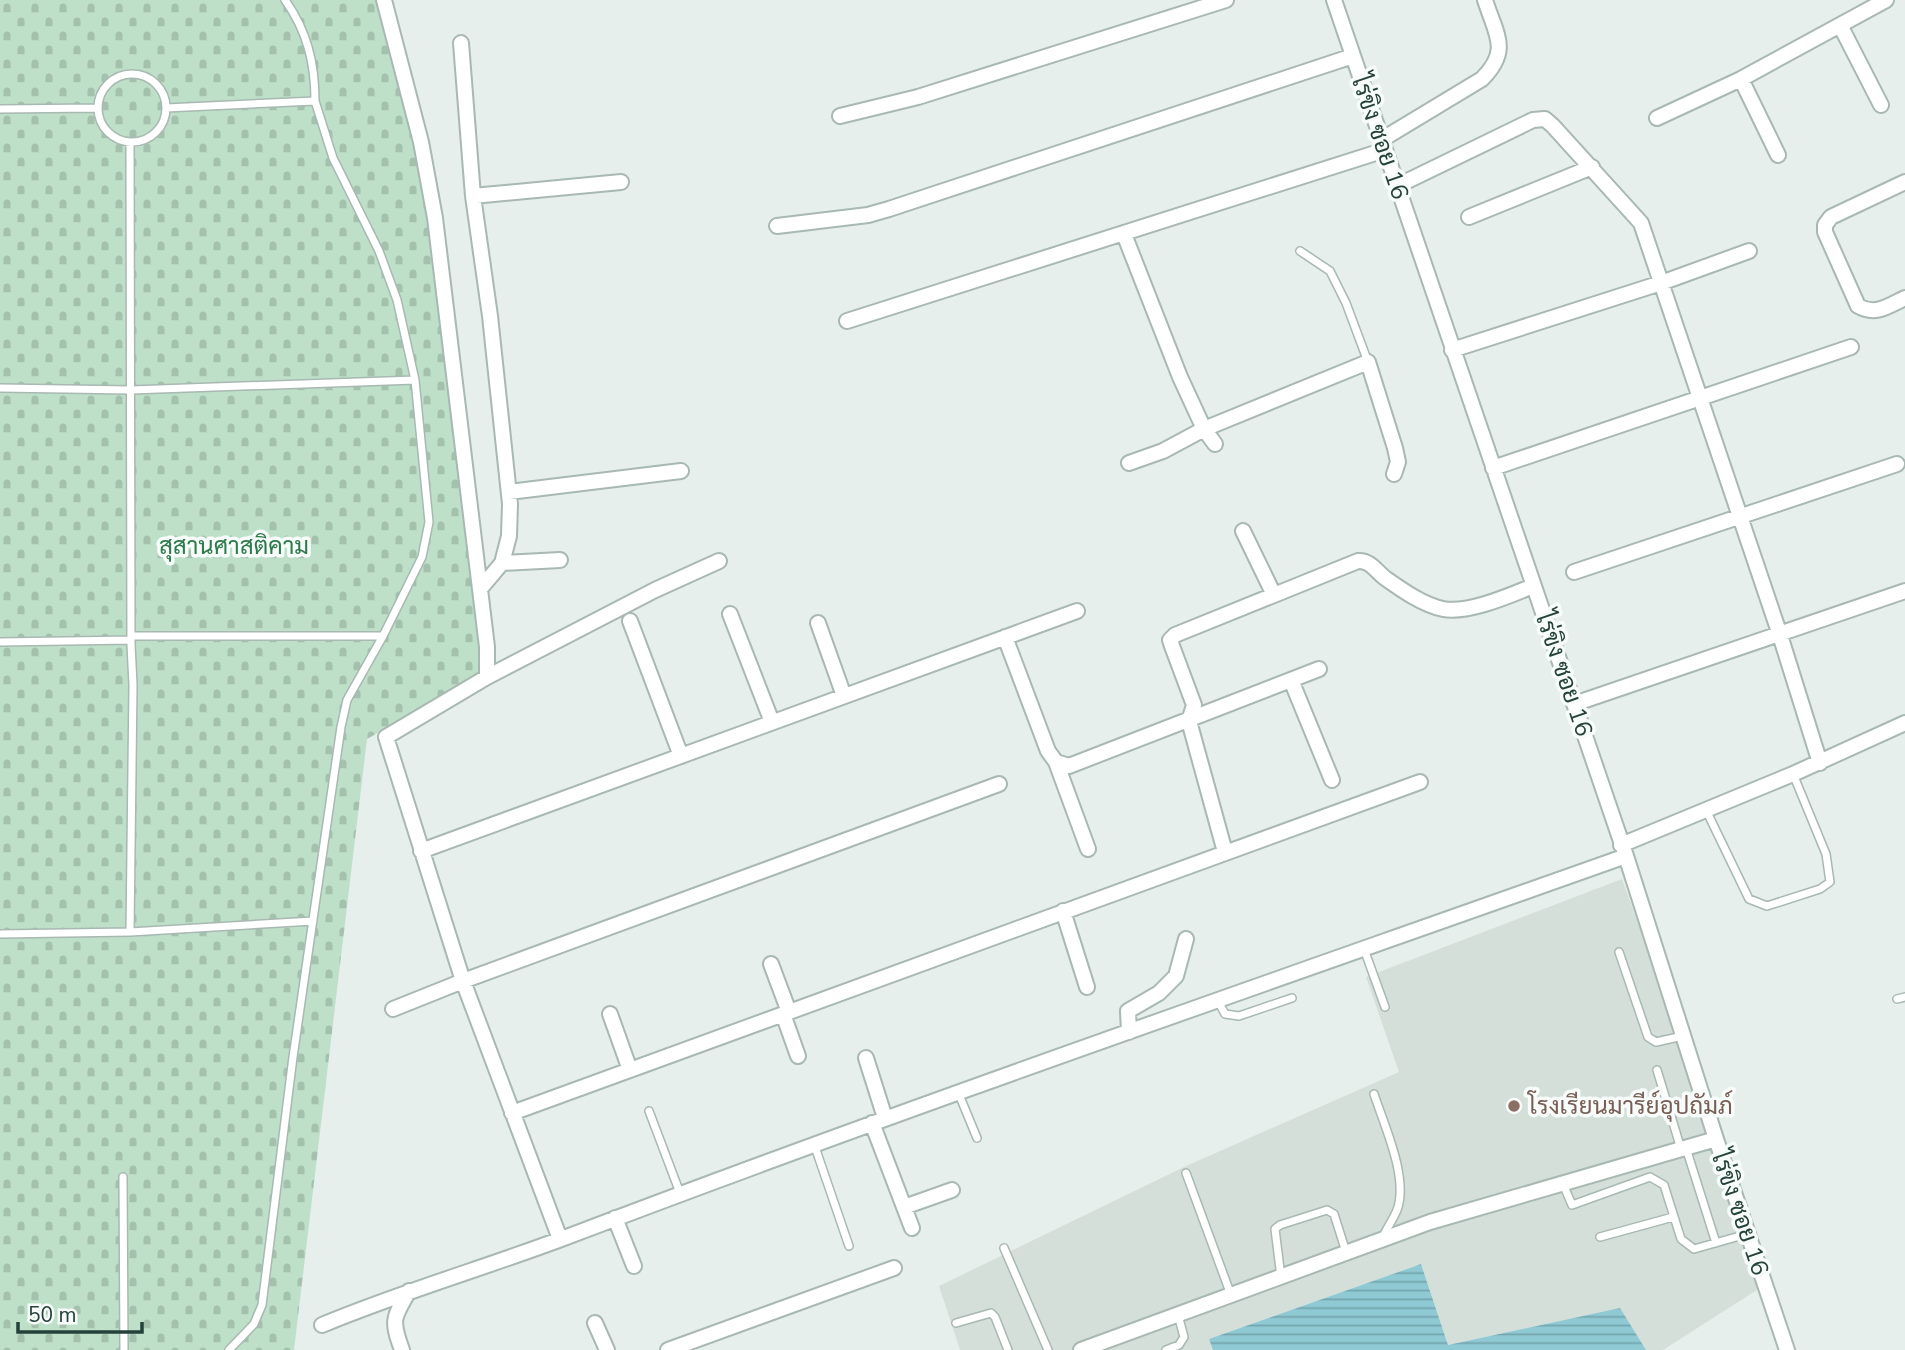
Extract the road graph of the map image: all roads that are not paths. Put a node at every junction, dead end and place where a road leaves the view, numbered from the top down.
1 (285, 0) edge
2 (384, 0) edge
3 (1226, 0) edge
4 (1334, 0) edge
5 (1485, 0) edge
6 (1886, 0) edge
7 (1840, 25) junction
8 (461, 43) dead end
9 (1353, 56) junction
10 (1741, 79) junction
11 (315, 101) junction
12 (1881, 105) dead end
13 (96, 108) junction
14 (166, 108) junction
15 (0, 109) edge
16 (839, 116) dead end
17 (1657, 118) dead end
18 (130, 143) junction
19 (1383, 145) junction
20 (1778, 155) dead end
21 (1592, 167) junction
22 (621, 182) dead end
23 (1905, 182) edge
24 (1397, 186) junction
25 (473, 197) junction
26 (1469, 217) dead end
27 (776, 226) dead end
28 (1124, 234) junction
29 (1300, 251) dead end
30 (1749, 251) dead end
31 (1661, 283) junction
32 (1905, 298) edge
33 (846, 321) dead end
34 (1852, 346) dead end
35 (1452, 350) junction
36 (1368, 362) junction
37 (415, 380) junction
38 (0, 388) edge
39 (131, 390) junction
40 (1699, 398) junction
41 (1204, 429) junction
42 (1215, 444) dead end
43 (1129, 463) dead end
44 (1897, 464) dead end
45 (1493, 468) junction
46 (681, 471) dead end
47 (1394, 474) dead end
48 (509, 492) junction
49 (1740, 517) junction
50 (1243, 531) dead end
51 (560, 560) dead end
52 (719, 561) dead end
53 (502, 563) junction
54 (1574, 572) dead end
55 (1533, 586) junction
56 (480, 589) junction
57 (1905, 591) edge
58 (1274, 595) junction
59 (1077, 611) dead end
60 (730, 614) dead end
61 (630, 621) dead end
62 (818, 623) dead end
63 (1780, 635) junction
64 (383, 636) junction
65 (1005, 637) junction
66 (131, 638) junction
67 (0, 642) edge
68 (1319, 669) dead end
69 (487, 677) junction
70 (1291, 680) junction
71 (844, 696) junction
72 (1574, 704) junction
73 (1189, 720) junction
74 (772, 722) junction
75 (1905, 723) edge
76 (681, 756) junction
77 (1056, 762) junction
78 (1820, 763) junction
79 (1793, 774) junction
80 (1332, 780) dead end
81 (1420, 782) dead end
82 (999, 784) dead end
83 (1706, 810) junction
84 (1088, 849) dead end
85 (1623, 850) junction
86 (421, 851) junction
87 (1225, 852) junction
88 (1063, 911) junction
89 (313, 922) junction
90 (130, 932) junction
91 (0, 934) edge
92 (1186, 939) dead end
93 (1364, 948) junction
94 (1619, 952) dead end
95 (771, 964) dead end
96 (463, 981) junction
97 (1087, 987) dead end
98 (1292, 998) dead end
99 (1217, 1000) junction
100 (1385, 1007) dead end
101 (393, 1009) dead end
102 (786, 1013) junction
103 (610, 1014) dead end
104 (1129, 1032) junction
105 (1683, 1036) junction
106 (798, 1056) dead end
107 (866, 1058) dead end
108 (629, 1070) junction
109 (1657, 1070) dead end
110 (958, 1092) junction
111 (1374, 1094) dead end
112 (649, 1111) dead end
113 (512, 1113) junction
114 (878, 1121) junction
115 (977, 1138) dead end
116 (1716, 1139) junction
117 (814, 1144) junction
118 (1683, 1149) junction
119 (1186, 1173) dead end
120 (123, 1177) dead end
121 (1563, 1184) junction
122 (952, 1190) dead end
123 (680, 1193) junction
124 (904, 1207) junction
125 (1673, 1217) junction
126 (615, 1218) junction
127 (912, 1228) dead end
128 (1747, 1234) junction
129 (1600, 1237) dead end
130 (560, 1239) junction
131 (1382, 1240) junction
132 (1716, 1243) junction
133 (849, 1246) dead end
134 (1004, 1248) dead end
135 (1346, 1253) junction
136 (634, 1266) dead end
137 (894, 1268) dead end
138 (1281, 1277) junction
139 (409, 1291) junction
140 (1230, 1295) junction
141 (1178, 1315) junction
142 (956, 1322) dead end
143 (595, 1323) dead end
144 (322, 1325) dead end
145 (1105, 1346) edge
146 (124, 1350) edge
147 (229, 1350) edge
148 (402, 1350) edge
149 (607, 1350) edge
150 (668, 1350) edge
151 (1007, 1350) edge
152 (1048, 1350) edge
153 (1081, 1350) edge
154 (1166, 1350) edge
155 (1787, 1350) edge

1 - 11 lane
2 - 56 street
3 - 16 street
4 - 9 street, ไร่ขิง ซอย 16
5 - 19 street
6 - 7 street
7 - 10 street
7 - 12 street
8 - 25 street
9 - 19 street, ไร่ขิง ซอย 16
9 - 27 street
10 - 17 street
10 - 20 street
11 - 14 lane
11 - 37 lane
13 - 14 lane
13 - 15 lane
13 - 18 lane
14 - 18 lane
18 - 39 lane
19 - 24 street, ไร่ขิง ซอย 16
19 - 28 street
21 - 24 street
21 - 26 street
21 - 31 street
22 - 25 street
23 - 32 street
24 - 35 street, ไร่ขิง ซอย 16
25 - 48 street
28 - 33 street
28 - 41 street
29 - 36 lane
30 - 31 street
31 - 35 street
31 - 40 street
34 - 40 street
35 - 45 street, ไร่ขิง ซอย 16
36 - 41 street
36 - 47 street
37 - 39 lane
37 - 64 lane
38 - 39 lane
39 - 66 lane
40 - 45 street
40 - 49 street
41 - 42 street
41 - 43 street
44 - 49 street
45 - 55 street, ไร่ขิง ซอย 16
46 - 48 street
48 - 53 street
49 - 54 street
49 - 63 street
50 - 58 street
51 - 53 street
52 - 69 street
53 - 56 street
55 - 58 street
55 - 72 street, ไร่ขิง ซอย 16
56 - 69 street
57 - 63 street
58 - 73 street
59 - 65 street
60 - 74 street
61 - 76 street
62 - 71 street
63 - 72 street
63 - 78 street
64 - 66 lane
64 - 89 lane
65 - 71 street
65 - 77 street
66 - 67 lane
66 - 90 lane
68 - 70 street
69 - 86 street
70 - 73 street
70 - 80 street
71 - 74 street
72 - 85 street, ไร่ขิง ซอย 16
73 - 77 street
73 - 87 street
74 - 76 street
75 - 78 street
76 - 86 street
77 - 84 street
78 - 79 street
79 - 83 street
79 - 83 lane
81 - 87 street
82 - 96 street
83 - 85 street
85 - 93 street
85 - 105 street, ไร่ขิง ซอย 16
86 - 96 street
87 - 88 street
88 - 97 street
88 - 102 street
89 - 90 lane
89 - 147 lane
90 - 91 lane
92 - 104 street
93 - 99 street
93 - 100 lane
94 - 105 lane
95 - 102 street
96 - 101 street
96 - 113 street
98 - 99 lane
99 - 104 street
102 - 106 street
102 - 108 street
103 - 108 street
104 - 110 street
105 - 116 street, ไร่ขิง ซอย 16
107 - 114 street
108 - 113 street
109 - 118 lane
110 - 114 street
110 - 115 lane
111 - 131 lane
112 - 123 lane
113 - 130 street
114 - 117 street
114 - 124 street
116 - 118 street
116 - 128 street, ไร่ขิง ซอย 16
117 - 123 street
117 - 133 lane
118 - 121 street
118 - 132 lane
119 - 140 lane
120 - 146 lane
121 - 125 lane
121 - 131 street
122 - 124 street
123 - 126 street
124 - 127 street
125 - 129 lane
125 - 132 lane
126 - 130 street
126 - 136 street
128 - 132 lane
128 - 155 street, ไร่ขิง ซอย 16
130 - 139 street
131 - 135 street
134 - 152 lane
135 - 138 street
135 - 138 lane
137 - 150 street
138 - 140 street
139 - 144 street
139 - 148 street
140 - 141 street
141 - 145 street
141 - 154 lane
142 - 151 lane
143 - 149 street
145 - 153 street

